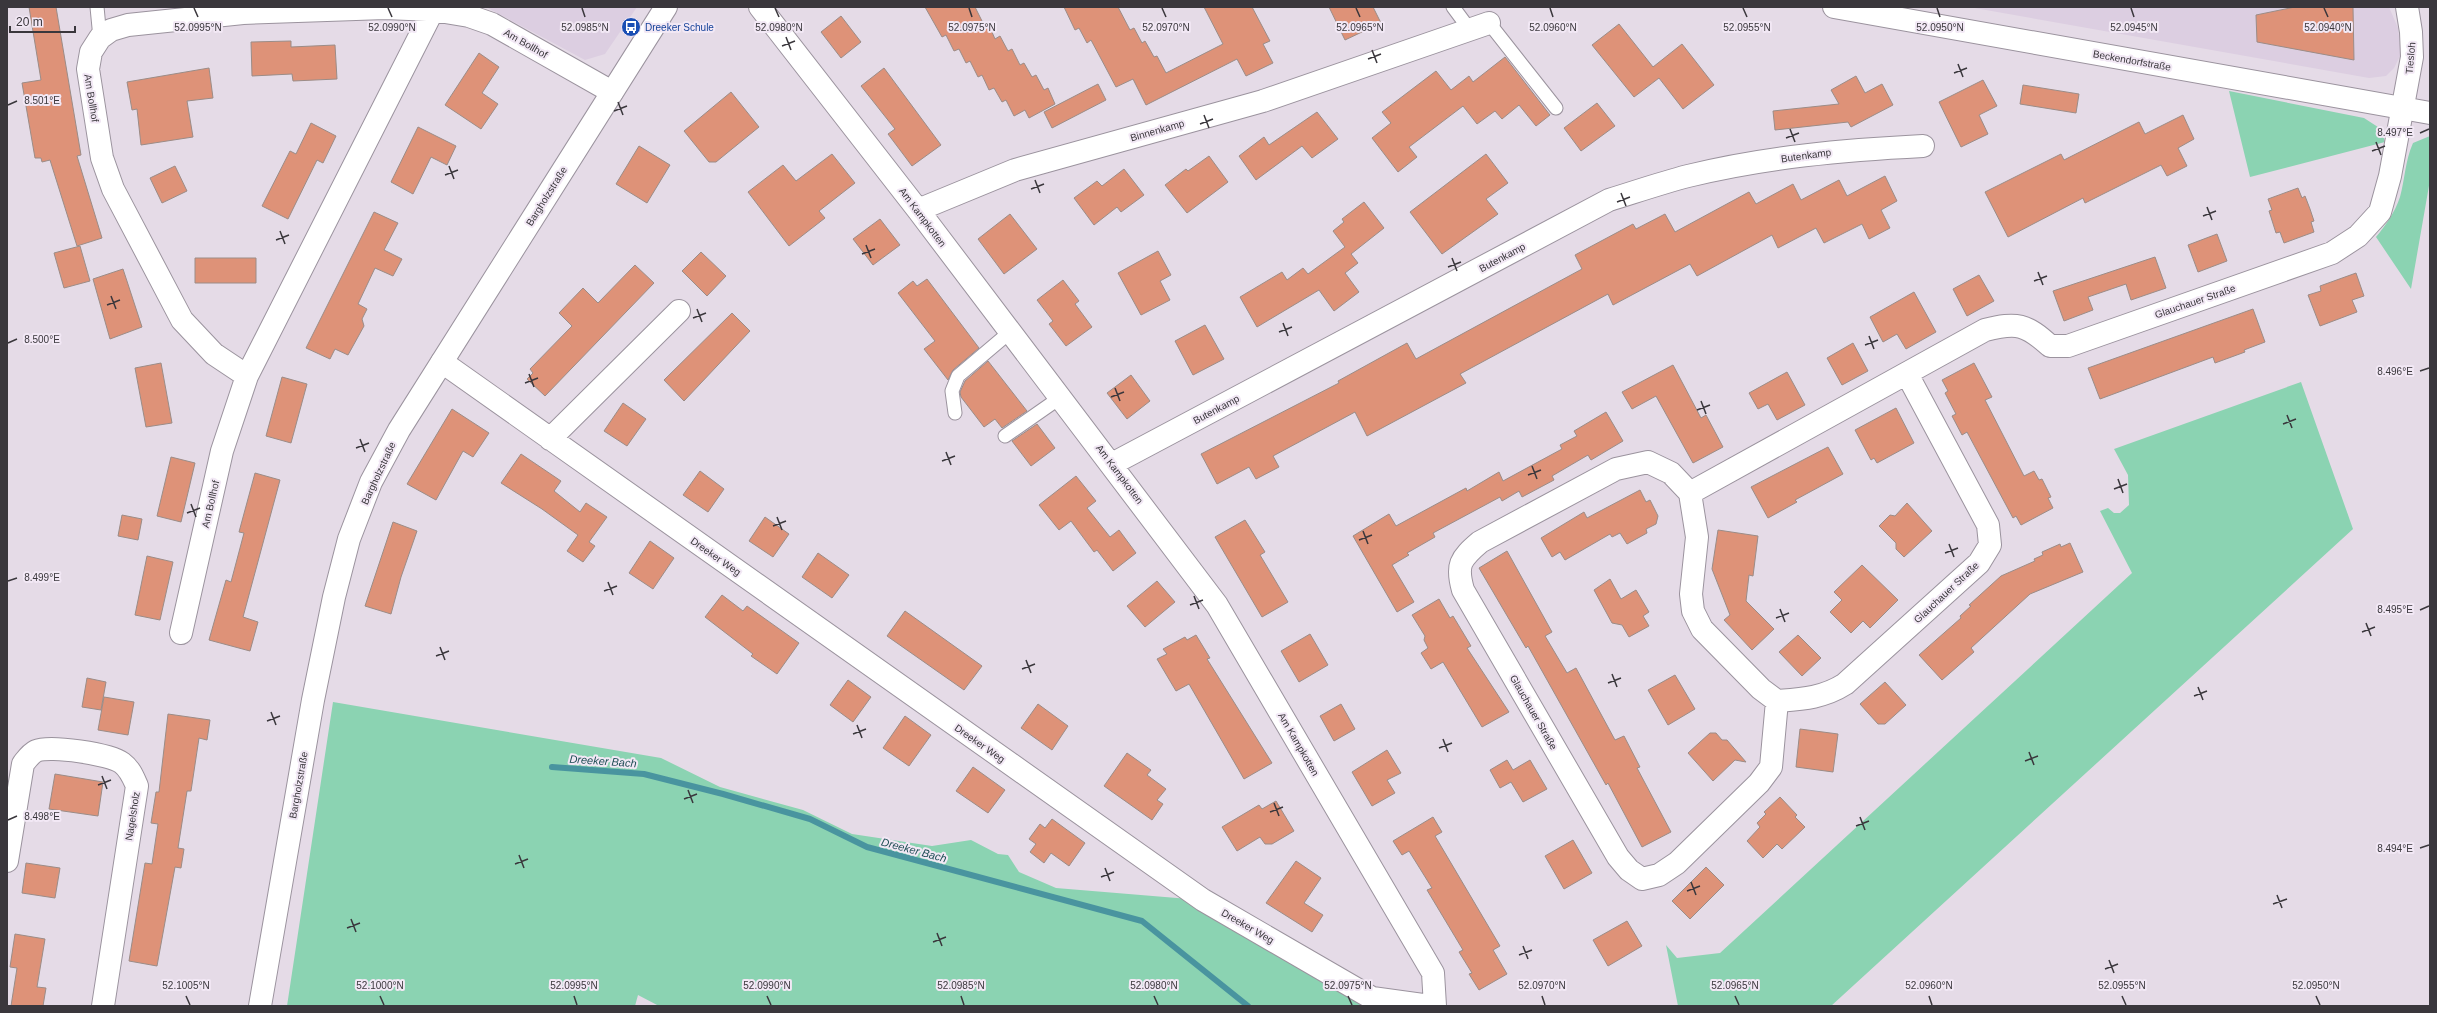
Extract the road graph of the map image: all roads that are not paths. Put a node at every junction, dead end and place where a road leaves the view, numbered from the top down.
1 (97, 7) edge
2 (666, 7) edge
3 (760, 7) edge
4 (1453, 7) edge
5 (1834, 7) edge
6 (2407, 7) edge
7 (433, 10) junction
8 (1479, 26) junction
9 (100, 38) junction
10 (612, 92) junction
11 (1556, 108) dead end
12 (2402, 109) junction
13 (2430, 113) edge
14 (1923, 146) dead end
15 (918, 210) junction
16 (678, 311) dead end
17 (1010, 332) junction
18 (442, 362) junction
19 (1907, 374) junction
20 (247, 376) junction
21 (1061, 397) junction
22 (955, 413) dead end
23 (1005, 436) dead end
24 (550, 439) junction
25 (1112, 464) junction
26 (1690, 494) junction
27 (181, 633) dead end
28 (1777, 701) junction
29 (7, 861) edge
30 (103, 1006) edge
31 (260, 1006) edge
32 (1430, 1006) edge
33 (1435, 1006) edge

1 - 9 lane
2 - 10 street, Bargholzstraße
3 - 15 street, Am Kampkotten
4 - 8 lane
5 - 12 street, Beckendorfstraße
6 - 12 street, Tiesloh
7 - 9 street, Am Bollhof
7 - 10 street, Am Bollhof
7 - 20 street, Am Bollhof
8 - 11 lane
8 - 15 street, Binnenkamp
9 - 20 street, Am Bollhof
10 - 18 street, Bargholzstraße
12 - 13 street, Beckendorfstraße
12 - 19 street, Glauchauer Straße
14 - 25 street, Butenkamp
15 - 17 street, Am Kampkotten
16 - 24 street
17 - 21 street, Am Kampkotten
17 - 22 lane
18 - 24 street, Dreeker Weg
18 - 31 street, Bargholzstraße
19 - 26 street, Glauchauer Straße
19 - 28 street, Glauchauer Straße
20 - 27 street, Am Bollhof
21 - 23 lane
21 - 25 street, Am Kampkotten
24 - 32 street, Dreeker Weg
25 - 33 street, Am Kampkotten
26 - 28 street
26 - 28 street, Glauchauer Straße
29 - 30 street, Nagelsholz

